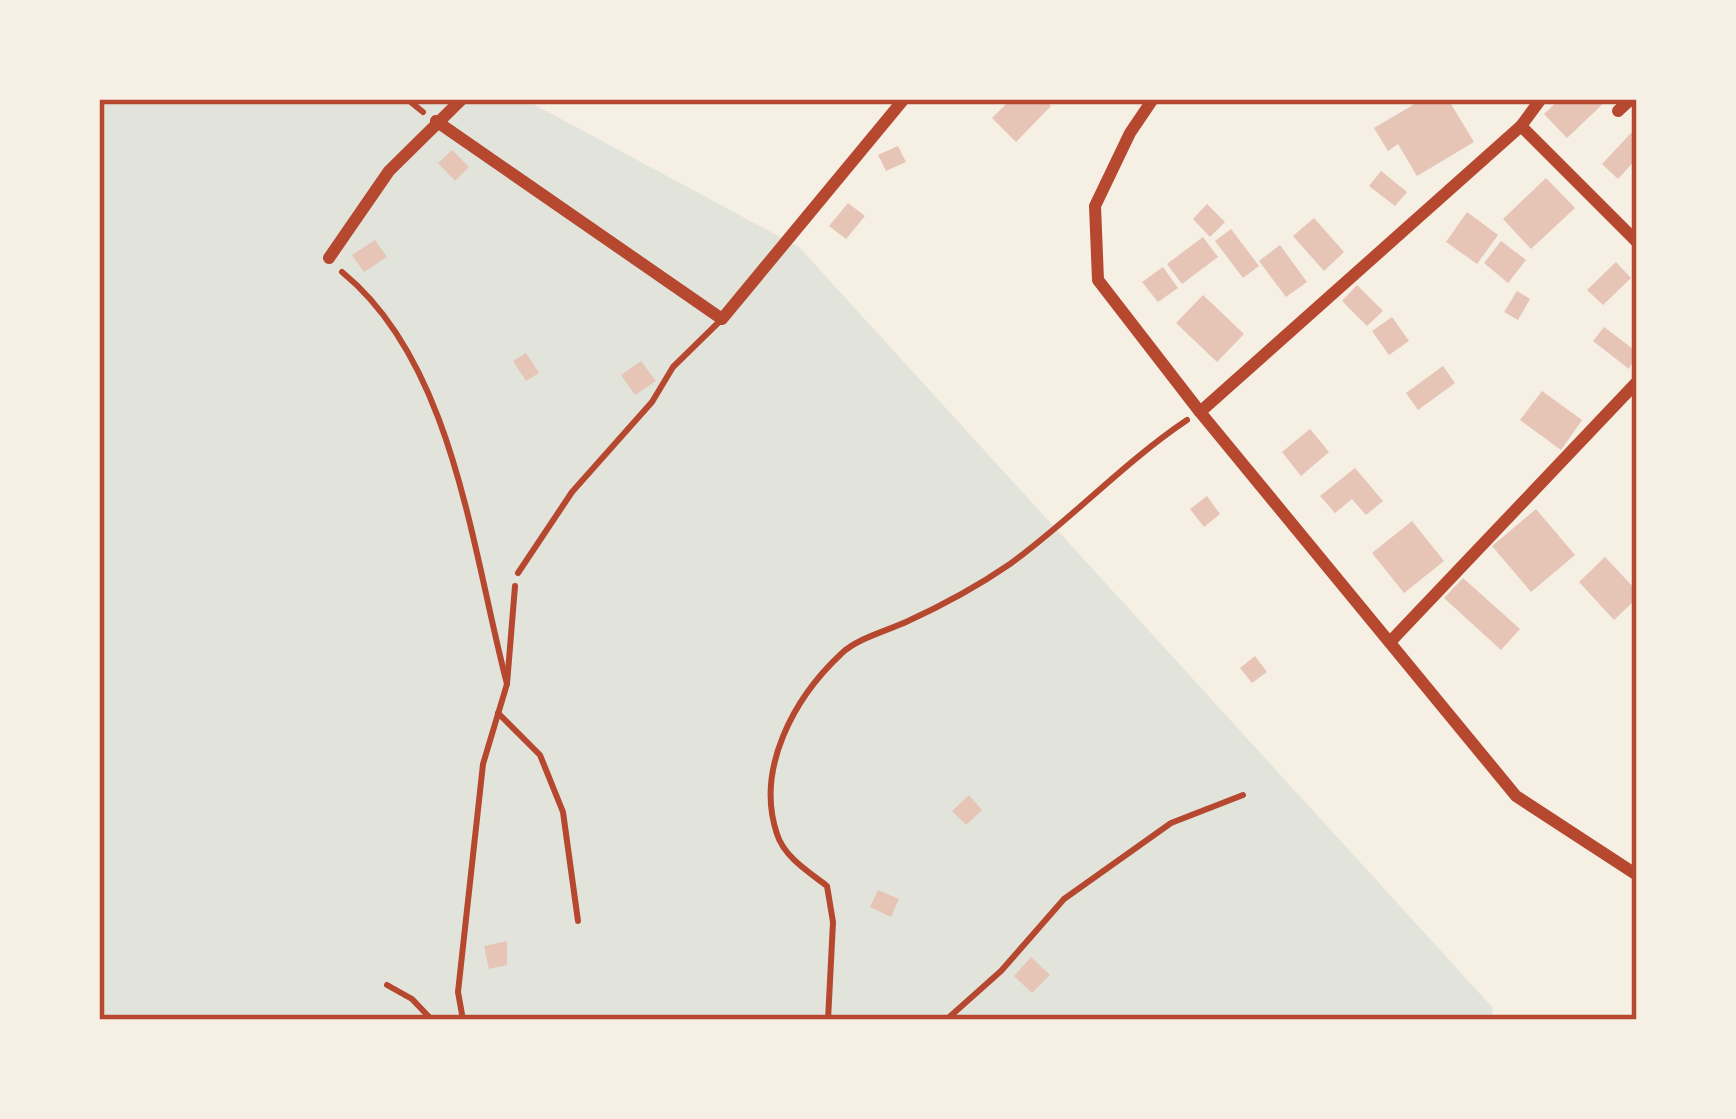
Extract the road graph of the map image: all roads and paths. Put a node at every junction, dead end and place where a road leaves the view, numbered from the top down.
1 (462, 99) edge
2 (904, 99) edge
3 (1153, 99) edge
4 (1541, 99) edge
5 (1631, 99) edge
6 (1618, 111) dead end
7 (436, 121) junction
8 (1521, 126) junction
9 (1637, 242) edge
10 (329, 258) joint
11 (722, 319) junction
12 (1637, 382) edge
13 (1200, 412) junction
14 (518, 573) joint
15 (1390, 642) junction
16 (507, 684) junction
17 (498, 713) junction
18 (1243, 795) dead end
19 (1637, 875) edge
20 (578, 921) dead end
21 (387, 985) dead end
22 (432, 1020) edge
23 (463, 1020) edge
24 (828, 1020) edge
25 (946, 1020) edge

1 - 7 street
2 - 11 street
3 - 13 street
4 - 8 street
5 - 6 street
7 - 10 street
7 - 11 street
8 - 9 street
8 - 13 street
10 - 16 path
11 - 14 lane
12 - 15 street
13 - 15 street
13 - 24 path
14 - 16 path
15 - 19 street
16 - 17 path
17 - 20 path
17 - 23 path
18 - 25 path
21 - 22 path

